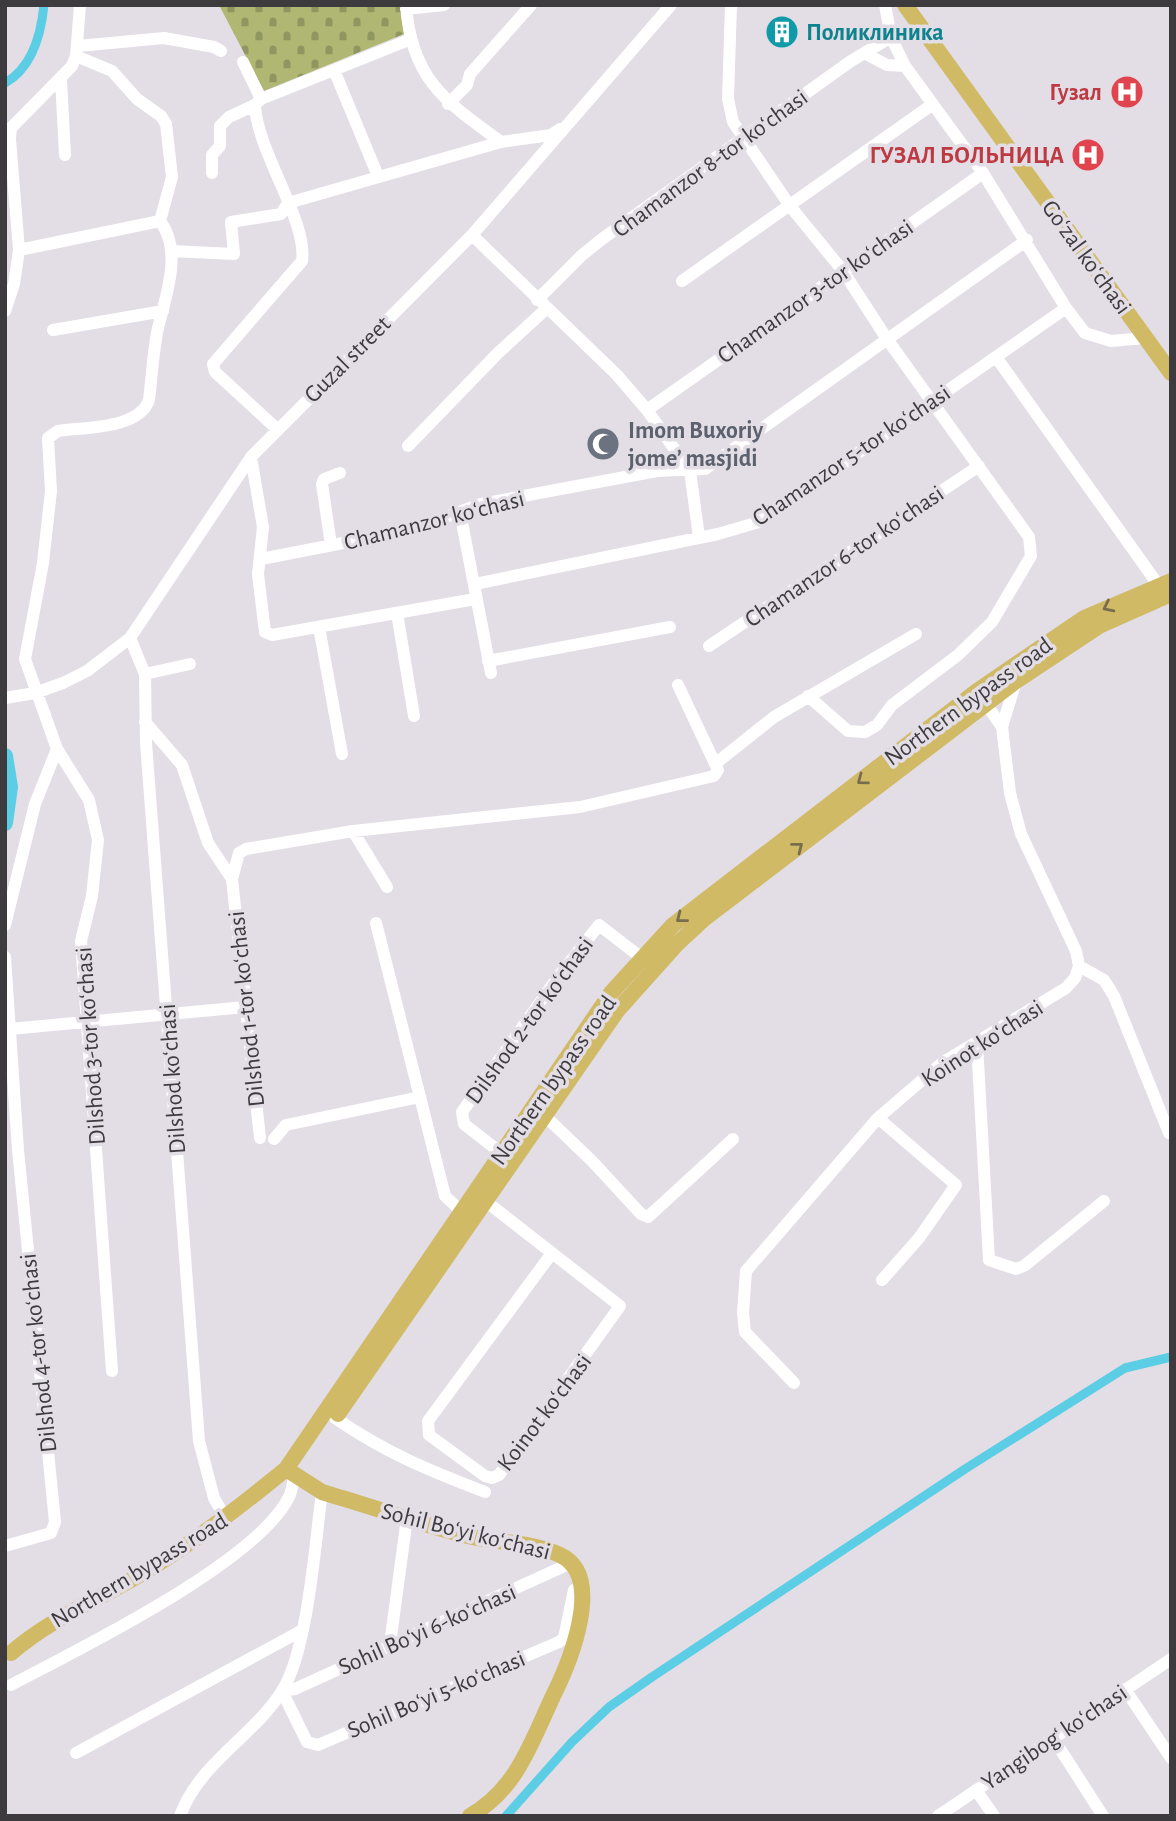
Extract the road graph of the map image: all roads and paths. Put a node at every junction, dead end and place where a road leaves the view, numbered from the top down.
1 (80, 5) edge
2 (444, 5) edge
3 (531, 5) edge
4 (671, 5) edge
5 (731, 5) edge
6 (885, 5) edge
7 (905, 5) edge
8 (406, 7) edge
9 (891, 37) junction
10 (409, 40) junction
11 (77, 51) junction
12 (220, 51) dead end
13 (864, 52) junction
14 (243, 62) dead end
15 (905, 66) junction
16 (334, 70) junction
17 (61, 80) junction
18 (258, 102) junction
19 (448, 104) junction
20 (933, 104) junction
21 (568, 124) junction
22 (745, 138) junction
23 (501, 142) junction
24 (65, 155) dead end
25 (212, 173) dead end
26 (983, 173) junction
27 (378, 176) junction
28 (288, 203) junction
29 (790, 206) junction
30 (160, 221) junction
31 (472, 235) junction
32 (1027, 240) junction
33 (19, 250) junction
34 (171, 251) junction
35 (843, 271) junction
36 (682, 281) dead end
37 (542, 304) junction
38 (1066, 308) junction
39 (5, 311) edge
40 (163, 311) junction
41 (53, 330) dead end
42 (1146, 338) junction
43 (887, 339) junction
44 (996, 357) junction
45 (1171, 373) edge
46 (933, 399) junction
47 (648, 410) junction
48 (277, 429) junction
49 (408, 446) dead end
50 (251, 457) junction
51 (979, 466) junction
52 (690, 471) junction
53 (340, 473) dead end
54 (460, 512) junction
55 (699, 537) junction
56 (331, 545) junction
57 (261, 559) junction
58 (475, 584) junction
59 (1167, 587) edge
60 (475, 599) junction
61 (397, 613) junction
62 (670, 626) dead end
63 (319, 627) junction
64 (916, 635) dead end
65 (130, 638) junction
66 (709, 646) dead end
67 (190, 664) dead end
68 (145, 674) junction
69 (1016, 681) junction
70 (678, 685) dead end
71 (35, 693) junction
72 (808, 696) junction
73 (982, 697) junction
74 (5, 698) edge
75 (414, 716) dead end
76 (145, 722) junction
77 (1002, 727) junction
78 (57, 749) junction
79 (342, 754) dead end
80 (715, 764) junction
81 (354, 831) junction
82 (756, 870) junction
83 (232, 879) junction
84 (387, 887) dead end
85 (376, 923) dead end
86 (5, 926) edge
87 (5, 957) edge
88 (643, 959) junction
89 (1079, 966) junction
90 (245, 1007) junction
91 (167, 1015) junction
92 (87, 1022) junction
93 (10, 1029) junction
94 (977, 1043) junction
95 (420, 1097) junction
96 (545, 1116) junction
97 (878, 1118) junction
98 (1169, 1133) edge
99 (260, 1138) dead end
100 (274, 1139) dead end
101 (733, 1139) dead end
102 (501, 1153) junction
103 (481, 1198) junction
104 (1104, 1201) dead end
105 (463, 1212) junction
106 (552, 1253) junction
107 (882, 1280) dead end
108 (112, 1371) dead end
109 (794, 1383) dead end
110 (335, 1418) junction
111 (290, 1472) junction
112 (322, 1492) junction
113 (485, 1492) dead end
114 (407, 1518) junction
115 (226, 1519) junction
116 (5, 1546) edge
117 (571, 1563) junction
118 (583, 1585) junction
119 (301, 1631) junction
120 (390, 1644) junction
121 (8, 1655) edge
122 (1171, 1659) edge
123 (11, 1685) dead end
124 (1125, 1689) junction
125 (282, 1691) junction
126 (1053, 1738) junction
127 (76, 1753) dead end
128 (1171, 1758) edge
129 (976, 1790) junction
130 (180, 1816) edge
131 (470, 1816) edge
132 (937, 1816) edge
133 (994, 1816) edge
134 (1103, 1816) edge

1 - 11 street
2 - 8 street
3 - 19 street
4 - 21 street, Guzal street
5 - 22 street
6 - 9 street
7 - 42 main road, Goʻzal koʻchasi
8 - 10 street
9 - 13 street, Chamanzor 8-tor koʻchasi
9 - 15 street
10 - 16 street
10 - 19 street
11 - 12 street
11 - 17 street
11 - 30 street
13 - 15 street
13 - 22 street, Chamanzor 8-tor koʻchasi
14 - 18 street
15 - 20 street
16 - 18 street
16 - 27 street
17 - 24 street
17 - 33 street
18 - 25 street
18 - 28 street
19 - 23 street
20 - 26 street
20 - 29 street
21 - 23 street
21 - 31 street, Guzal street
22 - 29 street
22 - 37 street, Chamanzor 8-tor koʻchasi
23 - 27 street
26 - 32 street
26 - 35 street, Chamanzor 3-tor koʻchasi
27 - 28 street
28 - 34 street
28 - 48 street
29 - 35 street
29 - 36 street
30 - 33 street
30 - 34 street
31 - 37 street
31 - 48 street, Guzal street
32 - 38 street
32 - 43 street, Chamanzor koʻchasi
33 - 39 street
34 - 40 street
35 - 43 street
35 - 47 street, Chamanzor 3-tor koʻchasi
37 - 47 street
37 - 49 street, Chamanzor 8-tor koʻchasi
38 - 42 street
38 - 44 street, Chamanzor 5-tor koʻchasi
40 - 41 street
40 - 71 street, Dilshod 3-tor koʻchasi
42 - 45 main road, Goʻzal koʻchasi
43 - 46 street
43 - 52 street, Chamanzor koʻchasi
44 - 46 street, Chamanzor 5-tor koʻchasi
44 - 59 street
46 - 51 street
46 - 55 street, Chamanzor 5-tor koʻchasi
47 - 52 street
48 - 50 street, Guzal street
50 - 57 street
50 - 65 street, Guzal street
51 - 66 street, Chamanzor 6-tor koʻchasi
51 - 72 street
52 - 54 street, Chamanzor koʻchasi
52 - 55 street
53 - 56 street
54 - 56 street, Chamanzor koʻchasi
54 - 58 street
55 - 58 street, Chamanzor 5-tor koʻchasi
56 - 57 street, Chamanzor koʻchasi
57 - 63 street
58 - 60 street
59 - 69 main road, Northern bypass road
59 -> 73 main road, Northern bypass road
60 - 61 street
60 - 62 street
61 - 63 street
61 - 75 street
63 - 79 street
64 - 72 street
65 - 68 street, Dilshod koʻchasi
65 - 71 street, Guzal street
67 - 68 street
68 - 76 street, Dilshod koʻchasi
69 - 73 main road, Northern bypass road
69 - 77 street
70 - 80 street
71 - 74 street, Guzal street
71 - 78 street, Dilshod 3-tor koʻchasi
72 - 80 street
73 - 77 street
73 - 82 main road, Northern bypass road
76 - 83 street
76 - 91 street, Dilshod koʻchasi
77 - 89 street
78 - 86 street
78 - 92 street, Dilshod 3-tor koʻchasi
80 - 81 street
81 - 83 street
81 - 84 street
82 -> 88 main road, Northern bypass road
82 - 96 main road, Northern bypass road
83 - 90 street, Dilshod 1-tor koʻchasi
85 - 95 street
87 - 93 street, Dilshod 4-tor koʻchasi
88 - 102 main road, Northern bypass road
88 - 102 street, Dilshod 2-tor koʻchasi
89 - 94 street, Koinot koʻchasi
89 - 98 street
90 - 91 street
90 - 99 street, Dilshod 1-tor koʻchasi
91 - 92 street
91 - 115 street, Dilshod koʻchasi
92 - 93 street
92 - 108 street, Dilshod 3-tor koʻchasi
93 - 116 street, Dilshod 4-tor koʻchasi
94 - 97 street, Koinot koʻchasi
94 - 104 street
95 - 100 street
95 - 105 street
96 - 101 street
96 - 103 main road, Northern bypass road
97 - 107 street
97 - 109 street, Koinot koʻchasi
102 - 103 main road, Northern bypass road
103 - 105 main road, Northern bypass road
103 - 106 street, Koinot koʻchasi
103 - 110 main road, Northern bypass road
105 - 111 main road, Northern bypass road
106 - 106 street, Koinot koʻchasi
110 - 111 main road, Northern bypass road
110 - 113 street
111 - 112 main road, Sohil Boʻyi koʻchasi
111 - 115 main road, Northern bypass road
111 - 121 main road, Northern bypass road
111 - 123 street
112 - 114 main road, Sohil Boʻyi koʻchasi
112 - 119 street
114 - 117 main road, Sohil Boʻyi koʻchasi
114 - 120 street
115 - 121 main road, Northern bypass road
117 - 118 main road, Sohil Boʻyi koʻchasi
117 - 120 street, Sohil Boʻyi 6-koʻchasi
118 - 125 street, Sohil Boʻyi 5-koʻchasi
118 - 131 main road
119 - 125 street
119 - 127 street
120 - 125 street, Sohil Boʻyi 6-koʻchasi
122 - 124 street, Yangibogʻ koʻchasi
124 - 126 street, Yangibogʻ koʻchasi
124 - 128 street
125 - 130 street
126 - 129 street, Yangibogʻ koʻchasi
126 - 134 street
129 - 132 street, Yangibogʻ koʻchasi
129 - 133 street

